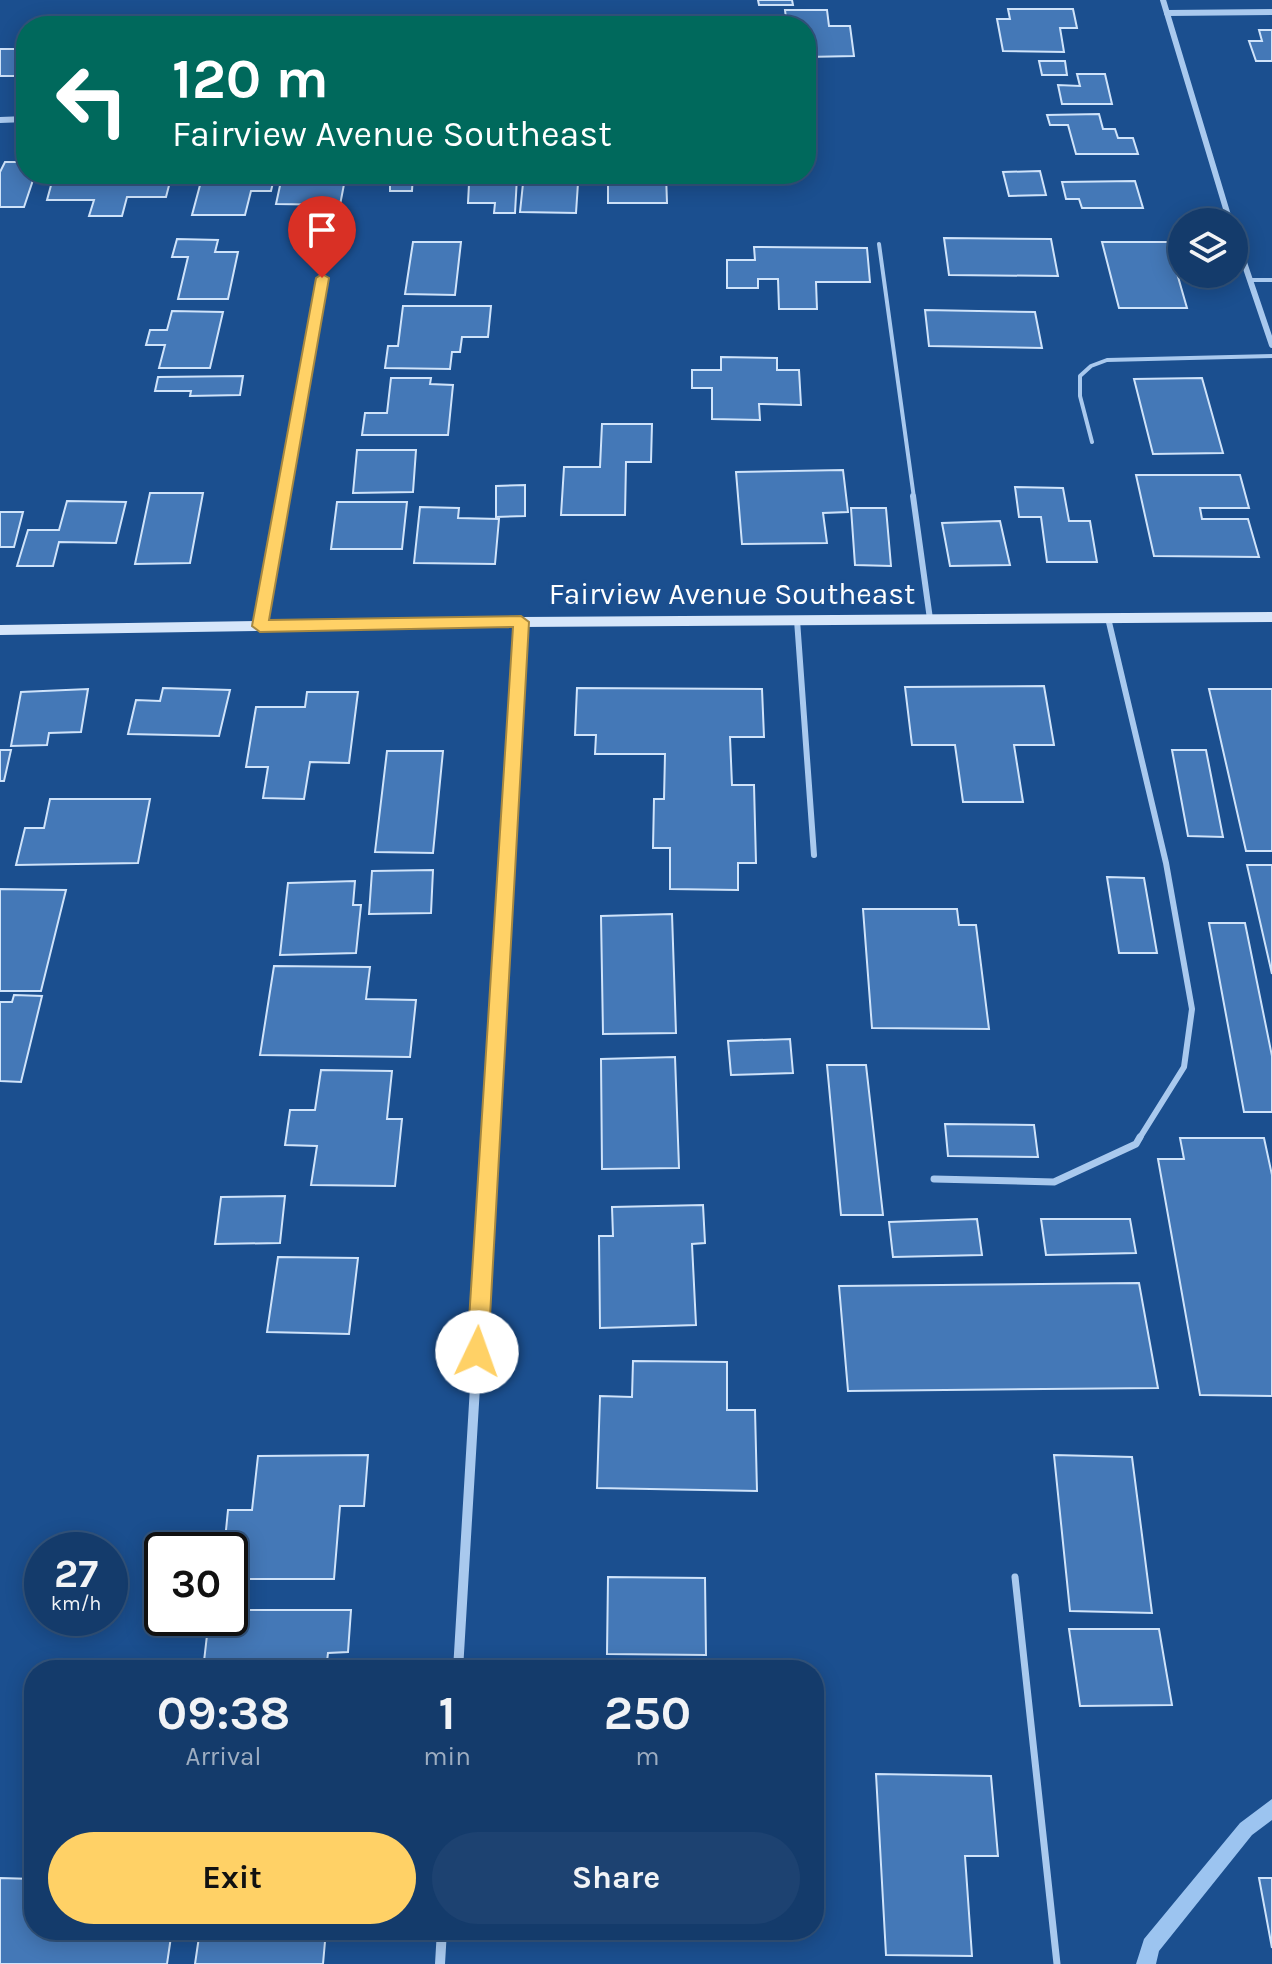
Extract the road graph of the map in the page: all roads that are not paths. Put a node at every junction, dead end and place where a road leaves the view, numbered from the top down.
1 (1163, 0) edge
2 (1272, 12) edge
3 (1167, 13) junction
4 (1226, 208) edge
5 (879, 244) dead end
6 (1248, 274) edge
7 (322, 278) dead end
8 (1250, 280) junction
9 (1272, 280) edge
10 (1272, 345) edge
11 (1272, 356) edge
12 (1092, 442) dead end
13 (1272, 617) edge
14 (1108, 618) junction
15 (930, 619) junction
16 (797, 620) junction
17 (521, 622) junction
18 (260, 626) junction
19 (0, 630) edge
20 (814, 855) dead end
21 (934, 1179) dead end
22 (1015, 1577) dead end
23 (459, 1660) edge
24 (441, 1940) edge
25 (440, 1964) edge
26 (1057, 1964) edge

1 - 3 street
2 - 3 street
3 - 4 street
5 - 15 lane
6 - 8 street
7 - 18 street
8 - 9 lane
8 - 10 street
11 - 12 lane
13 - 14 main road, Fairview Avenue Southeast
14 - 15 main road, Fairview Avenue Southeast
14 - 21 lane
15 - 16 main road, Fairview Avenue Southeast
16 - 17 main road, Fairview Avenue Southeast
16 - 20 lane
17 - 18 main road, Fairview Avenue Southeast
17 - 23 street
18 - 19 main road, Fairview Avenue Southeast
22 - 26 lane
24 - 25 street

